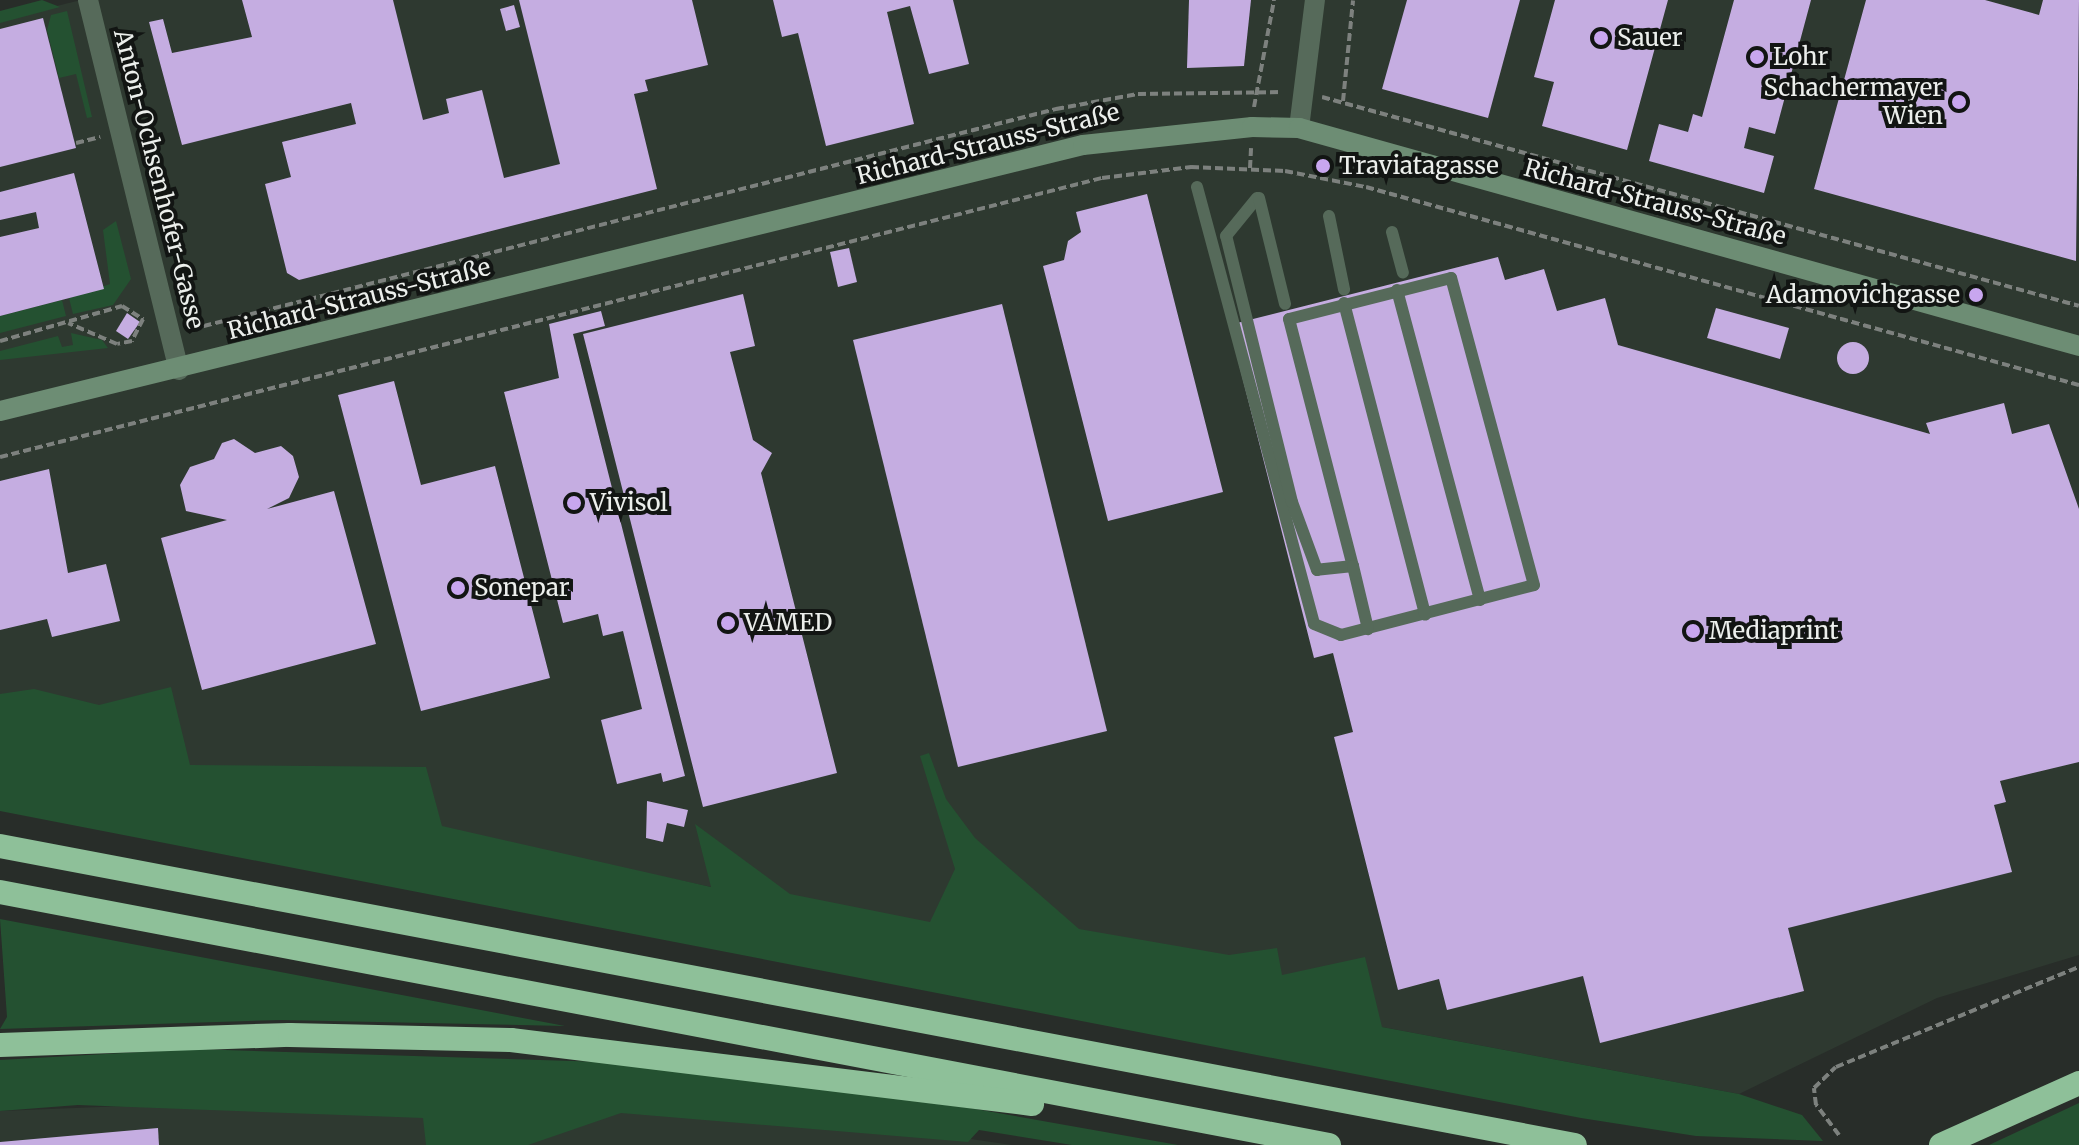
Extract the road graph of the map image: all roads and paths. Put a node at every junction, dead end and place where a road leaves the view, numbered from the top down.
1 (88, 0) edge
2 (1274, 0) edge
3 (1315, 0) edge
4 (1353, 0) edge
5 (1257, 90) junction
6 (1303, 94) junction
7 (1343, 101) junction
8 (1299, 128) junction
9 (1197, 187) dead end
10 (1329, 216) dead end
11 (1392, 232) dead end
12 (1403, 273) dead end
13 (1344, 289) dead end
14 (1397, 290) junction
15 (1344, 303) junction
16 (1285, 304) dead end
17 (2079, 306) edge
18 (68, 323) junction
19 (142, 328) junction
20 (168, 329) junction
21 (0, 341) edge
22 (2079, 346) edge
23 (179, 370) junction
24 (2079, 385) edge
25 (0, 411) edge
26 (0, 457) edge
27 (1353, 566) junction
28 (1480, 600) junction
29 (1425, 615) junction
30 (1368, 629) junction
31 (0, 846) edge
32 (0, 892) edge
33 (2079, 967) edge
34 (0, 1045) edge
35 (2079, 1083) edge
36 (1146, 1111) junction
37 (1839, 1135) dead end
38 (1329, 1145) edge
39 (1575, 1145) edge
40 (1941, 1145) edge

1 - 20 street, Anton-Ochsenhofer-Gasse
2 - 5 path
3 - 6 street
4 - 7 path
5 - 6 path
5 - 20 path
6 - 7 path
6 - 8 street
7 - 17 path
8 - 22 main road, Richard-Strauss-Straße
8 - 23 main road, Richard-Strauss-Straße
9 - 30 lane
10 - 13 lane
11 - 12 lane
14 - 15 lane
14 - 28 lane
14 - 28 lane
15 - 27 lane
15 - 29 lane
16 - 27 lane
18 - 19 path
18 - 19 path
18 - 21 path
19 - 20 path
20 - 23 street, Anton-Ochsenhofer-Gasse
23 - 25 main road, Richard-Strauss-Straße
24 - 26 path
27 - 30 lane
28 - 29 lane
29 - 30 lane
31 - 39 highway
32 - 36 highway
33 - 37 path
34 - 36 highway
35 - 40 highway
36 - 38 highway

